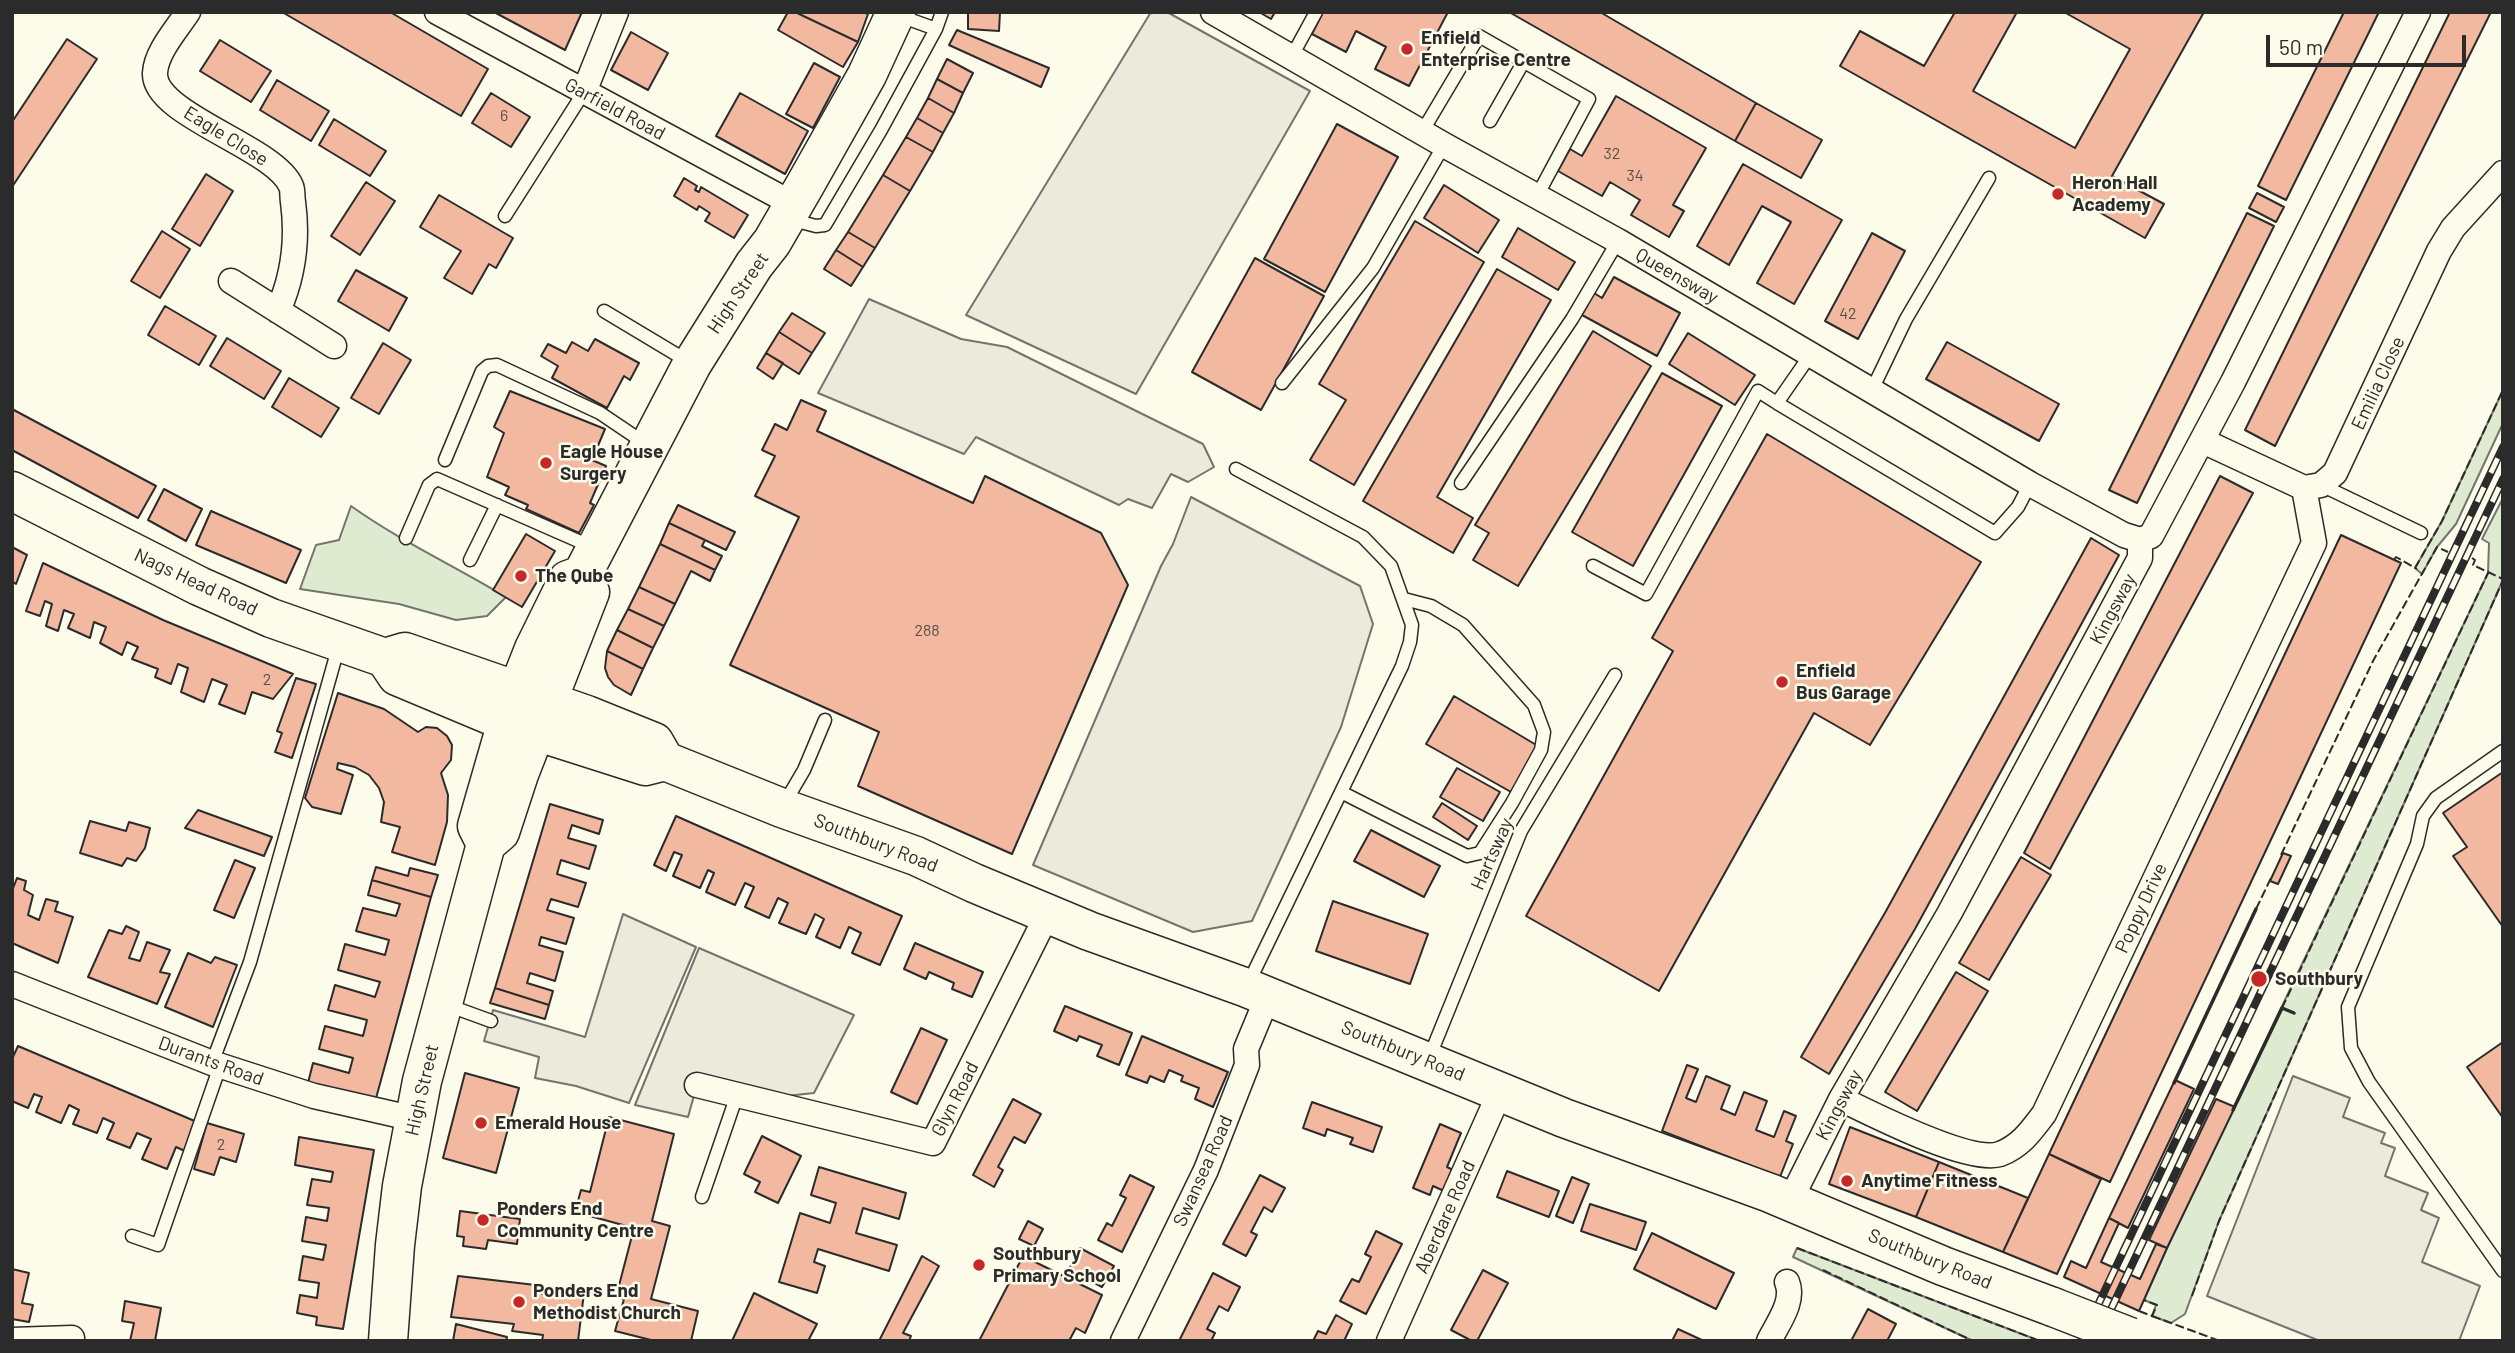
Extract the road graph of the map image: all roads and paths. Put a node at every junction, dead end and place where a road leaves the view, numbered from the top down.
1 (188, 12) edge
2 (437, 12) edge
3 (616, 12) edge
4 (942, 12) edge
5 (1213, 12) edge
6 (1316, 12) edge
7 (2418, 12) edge
8 (896, 13) edge
9 (936, 29) junction
10 (1292, 56) junction
11 (1524, 61) junction
12 (584, 92) junction
13 (1490, 121) dead end
14 (1422, 132) junction
15 (1444, 145) junction
16 (2503, 173) edge
17 (1989, 178) dead end
18 (1537, 196) junction
19 (789, 211) junction
20 (505, 216) dead end
21 (1618, 241) junction
22 (231, 281) dead end
23 (278, 311) junction
24 (604, 311) dead end
25 (334, 346) dead end
26 (1811, 354) junction
27 (692, 364) junction
28 (1282, 383) dead end
29 (1871, 392) junction
30 (1777, 403) junction
31 (2203, 440) junction
32 (650, 446) junction
33 (445, 460) dead end
34 (1236, 470) dead end
35 (1461, 483) dead end
36 (2030, 484) junction
37 (2313, 486) junction
38 (12, 491) edge
39 (498, 505) junction
40 (2421, 533) dead end
41 (406, 538) dead end
42 (2140, 540) junction
43 (470, 560) dead end
44 (589, 562) junction
45 (1593, 566) dead end
46 (1404, 599) junction
47 (340, 641) junction
48 (1615, 675) dead end
49 (526, 712) junction
50 (825, 720) dead end
51 (2503, 751) edge
52 (1341, 792) junction
53 (782, 808) junction
54 (1048, 913) junction
55 (12, 984) edge
56 (1257, 992) junction
57 (443, 1004) junction
58 (491, 1021) dead end
59 (1428, 1060) junction
60 (216, 1065) junction
61 (697, 1085) dead end
62 (1500, 1092) junction
63 (737, 1095) junction
64 (1841, 1099) junction
65 (415, 1119) junction
66 (702, 1197) dead end
67 (1790, 1201) junction
68 (132, 1236) dead end
69 (2503, 1271) edge
70 (1787, 1282) dead end
71 (72, 1338) dead end
72 (2135, 1339) edge
73 (12, 1340) edge
74 (388, 1341) edge
75 (1123, 1341) edge
76 (1389, 1341) edge
77 (1769, 1341) edge

1 - 23 street, Eagle Close
2 - 12 street, Garfield Road
3 - 12 street
4 - 9 lane
5 - 10 street, Queensway
6 - 10 lane
7 - 31 street, Kingsway
8 - 9 lane
8 - 19 main road, High Street
9 - 19 lane
10 - 14 street, Queensway
11 - 13 lane
11 - 14 lane
11 - 18 lane
12 - 19 street, Garfield Road
12 - 20 lane
14 - 15 street, Queensway
15 - 18 street, Queensway
15 - 28 lane
16 - 37 street, Emilia Close
17 - 29 lane
18 - 21 street, Queensway
19 - 27 main road, High Street
21 - 26 street, Queensway
21 - 35 lane
22 - 23 street
23 - 25 street
24 - 27 lane
26 - 29 street, Queensway
26 - 30 lane
27 - 32 main road, High Street
29 - 36 street, Queensway
30 - 36 lane
30 - 45 lane
31 - 37 street
31 - 42 street, Kingsway
32 - 33 lane
32 - 44 main road, High Street
34 - 46 lane
36 - 42 street, Queensway
37 - 40 lane
37 - 64 street, Poppy Drive
38 - 47 main road, Nags Head Road
39 - 41 lane
39 - 43 lane
39 - 44 lane
42 - 64 street, Kingsway
44 - 49 main road, High Street
46 - 52 lane
46 - 52 lane
47 - 49 main road, Nags Head Road
47 - 60 lane
48 - 59 lane, Hartsway
49 - 53 main road, Southbury Road
49 - 57 main road, High Street
50 - 53 lane
51 - 69 lane
52 - 56 lane
53 - 54 main road, Southbury Road
54 - 56 main road, Southbury Road
54 - 63 street, Glyn Road
55 - 60 street, Durants Road
56 - 59 main road, Southbury Road
56 - 75 street, Swansea Road
57 - 58 lane
57 - 65 main road, High Street
59 - 62 main road, Southbury Road
60 - 65 street, Durants Road
60 - 68 lane
61 - 63 street, Glyn Road
62 - 67 main road, Southbury Road
62 - 76 street, Aberdare Road
63 - 66 lane
64 - 67 street, Kingsway
65 - 74 main road, High Street
67 - 72 main road, Southbury Road, bridge
70 - 77 street
71 - 73 street

